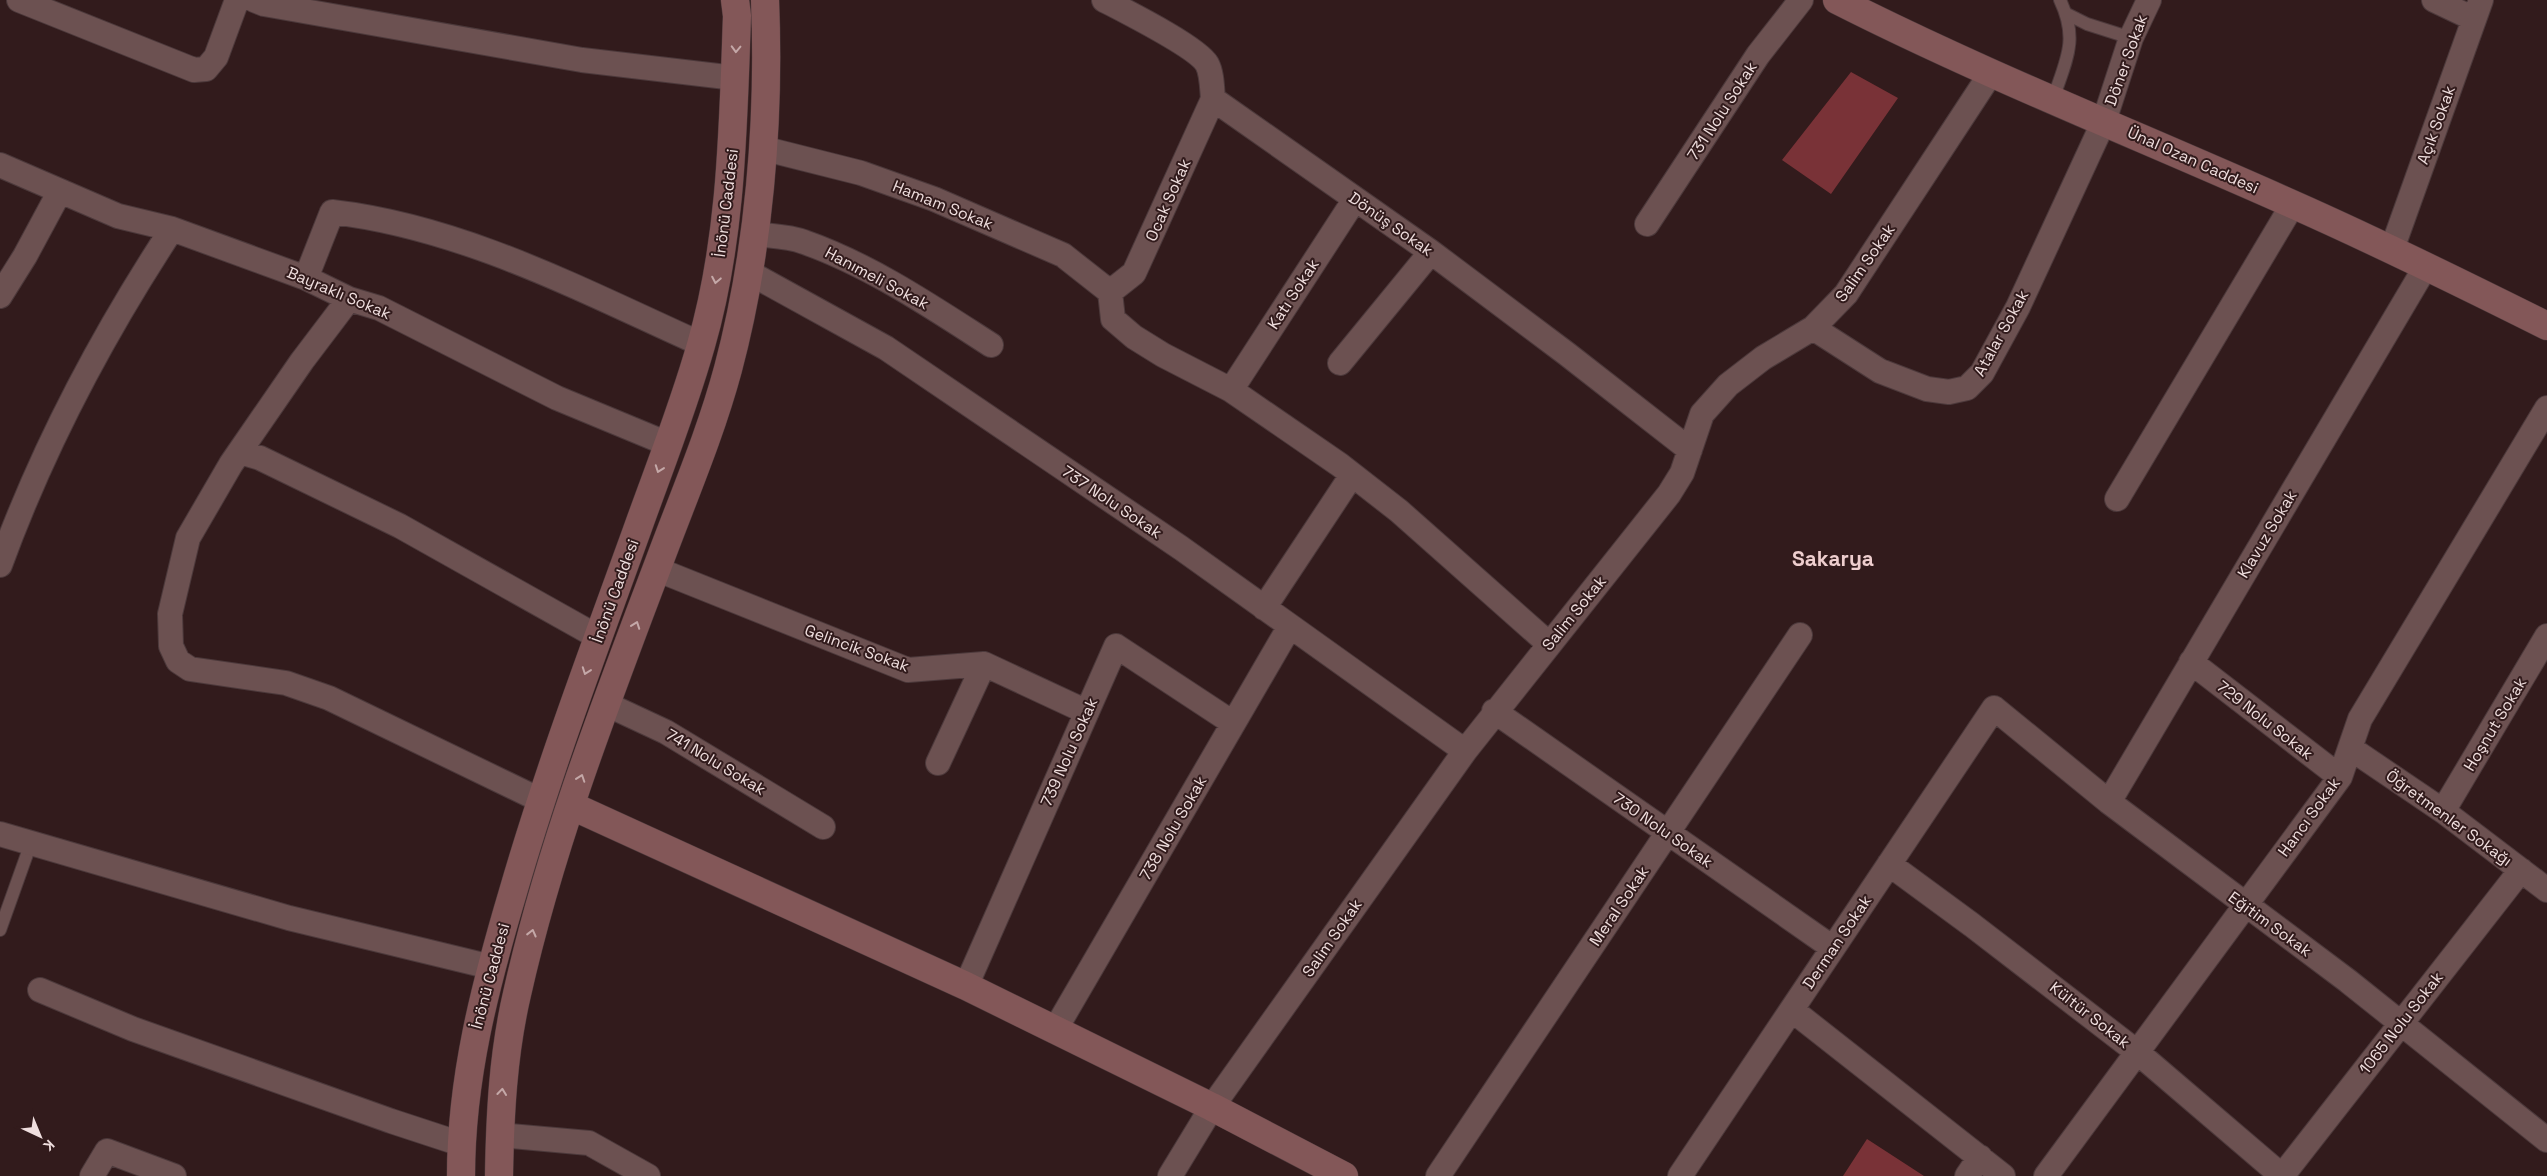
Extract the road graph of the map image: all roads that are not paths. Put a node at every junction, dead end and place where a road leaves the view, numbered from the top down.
1 (19, 0) edge
2 (237, 0) edge
3 (254, 0) edge
4 (735, 0) edge
5 (765, 0) edge
6 (1104, 0) edge
7 (1801, 0) edge
8 (1837, 0) edge
9 (2060, 0) edge
10 (2149, 0) edge
11 (2434, 0) edge
12 (2478, 10) edge
13 (2067, 14) junction
14 (2131, 38) junction
15 (1991, 73) junction
16 (735, 78) junction
17 (1213, 98) junction
18 (2053, 99) junction
19 (2104, 121) junction
20 (762, 148) junction
21 (0, 165) edge
22 (60, 190) junction
23 (1354, 199) junction
24 (2293, 204) junction
25 (1647, 224) dead end
26 (172, 229) junction
27 (755, 234) junction
28 (2392, 249) junction
29 (1431, 252) junction
30 (2426, 266) junction
31 (748, 272) junction
32 (306, 278) junction
33 (1110, 292) junction
34 (0, 296) edge
35 (349, 299) junction
36 (2547, 326) edge
37 (1813, 328) junction
38 (701, 344) junction
39 (991, 345) dead end
40 (1340, 363) dead end
41 (1231, 390) junction
42 (2547, 408) edge
43 (668, 444) junction
44 (1690, 450) junction
45 (240, 452) junction
46 (1352, 475) junction
47 (2117, 499) dead end
48 (0, 565) edge
49 (656, 569) junction
50 (1264, 608) junction
51 (1290, 626) junction
52 (1800, 635) dead end
53 (2547, 636) edge
54 (598, 637) junction
55 (1549, 644) junction
56 (2191, 662) junction
57 (984, 664) junction
58 (606, 704) junction
59 (1994, 708) joint
60 (1494, 711) junction
61 (1087, 712) junction
62 (1233, 723) junction
63 (2350, 748) junction
64 (1465, 751) junction
65 (938, 763) dead end
66 (2340, 777) junction
67 (540, 800) junction
68 (2108, 802) junction
69 (572, 806) junction
70 (2443, 812) junction
71 (823, 826) dead end
72 (1668, 833) junction
73 (0, 834) edge
74 (31, 843) junction
75 (1889, 864) junction
76 (2520, 870) junction
77 (2547, 890) edge
78 (2245, 906) junction
79 (0, 930) edge
80 (1833, 948) junction
81 (491, 967) junction
82 (966, 986) junction
83 (40, 990) dead end
84 (1792, 1010) junction
85 (2402, 1022) junction
86 (1055, 1030) junction
87 (2137, 1052) junction
88 (1212, 1107) junction
89 (499, 1135) junction
90 (2547, 1140) edge
91 (461, 1144) junction
92 (1973, 1166) edge
93 (1329, 1172) edge
94 (92, 1176) edge
95 (174, 1176) edge
96 (461, 1176) edge
97 (499, 1176) edge
98 (648, 1176) edge
99 (1170, 1176) edge
100 (1438, 1176) edge
101 (1680, 1176) edge
102 (2003, 1176) edge
103 (2046, 1176) edge
104 (2282, 1176) edge

1 - 2 street
3 - 16 street
4 -> 16 main road, İnönü Caddesi
5 - 20 main road, İnönü Caddesi
6 - 17 street
7 - 25 street, 731 Nolu Sokak
8 - 15 main road, Ünal Ozan Caddesi
9 - 13 lane
10 - 14 street, Döner Sokak
11 - 12 street
12 - 28 street, Açık Sokak
13 - 14 lane
13 - 18 lane
14 - 19 street, Döner Sokak
15 - 18 main road, Ünal Ozan Caddesi
15 - 37 street, Salim Sokak
16 -> 38 main road, İnönü Caddesi
17 - 23 street, Dönüş Sokak
17 - 33 street, Ocak Sokak
18 - 19 main road, Ünal Ozan Caddesi
19 - 24 main road, Ünal Ozan Caddesi
19 - 37 street, Atalar Sokak
20 - 27 main road, İnönü Caddesi
20 - 33 street, Hamam Sokak
21 - 22 street, Bayraklı Sokak
22 - 26 street, Bayraklı Sokak
22 - 34 street
23 - 29 street, Dönüş Sokak
23 - 41 street, Katı Sokak
24 - 28 main road, Ünal Ozan Caddesi
24 - 47 street
26 - 32 street, Bayraklı Sokak
26 - 48 street
27 - 31 main road, İnönü Caddesi
27 - 39 street, Hanımeli Sokak
28 - 30 main road, Ünal Ozan Caddesi
29 - 40 street
29 - 44 street, Dönüş Sokak
30 - 36 main road, Ünal Ozan Caddesi
30 - 56 street, Klavuz Sokak
31 - 49 main road, İnönü Caddesi
31 - 50 street, 737 Nolu Sokak
32 - 35 street, Bayraklı Sokak
32 - 38 street
33 - 41 street
35 - 43 street, Bayraklı Sokak
35 - 45 street
37 - 44 street, Salim Sokak
38 - 43 main road, İnönü Caddesi
41 - 46 street
42 - 63 street, Hancı Sokak
43 -> 54 main road, İnönü Caddesi
44 - 55 street, Salim Sokak
45 - 54 street
45 - 67 street
46 - 50 street
46 - 55 street
49 - 57 street, Gelincik Sokak
58 -> 49 main road, İnönü Caddesi
50 - 51 street, 737 Nolu Sokak
51 - 62 street, 738 Nolu Sokak
51 - 64 street, 737 Nolu Sokak
52 - 72 street, Meral Sokak
53 - 70 street, Hoşnut Sokak
54 -> 67 main road, İnönü Caddesi
55 - 60 street, Salim Sokak
56 - 66 street, 729 Nolu Sokak
56 - 68 street, Klavuz Sokak
57 - 61 street, Gelincik Sokak
57 - 65 street
69 -> 58 main road, İnönü Caddesi
58 - 71 street, 741 Nolu Sokak
59 - 68 street, Eğitim Sokak
59 - 75 street, Derman Sokak
60 - 64 street, Salim Sokak
60 - 72 street, 730 Nolu Sokak
61 - 62 street, 739 Nolu Sokak
61 - 82 street, 739 Nolu Sokak
62 - 86 street, 738 Nolu Sokak
63 - 66 street, Hancı Sokak
63 - 70 street, Öğretmenler Sokağı
64 - 88 street, Salim Sokak
66 - 78 street, Hancı Sokak
67 - 81 main road, İnönü Caddesi
68 - 78 street, Eğitim Sokak
69 - 82 main road
89 -> 69 main road, İnönü Caddesi
70 - 76 street, Öğretmenler Sokağı
72 - 80 street, 730 Nolu Sokak
72 - 100 street, Meral Sokak
73 - 74 street
74 - 79 lane
74 - 81 street
75 - 80 street, Derman Sokak
75 - 87 street, Kültür Sokak
76 - 77 street, Öğretmenler Sokağı
76 - 85 street, 1065 Nolu Sokak
78 - 85 street, Eğitim Sokak
78 - 87 street, Hancı Sokak
80 - 84 street, Derman Sokak
81 - 91 main road, İnönü Caddesi
82 - 86 main road
83 - 91 street
84 - 92 street
84 - 101 street, Derman Sokak
85 - 90 street, Eğitim Sokak
85 - 104 street, 1065 Nolu Sokak
86 - 88 main road
87 - 103 street, Hancı Sokak
87 - 104 street, Kültür Sokak
88 - 93 main road
88 - 99 street, Salim Sokak
89 - 97 main road, İnönü Caddesi
89 - 98 street
91 - 96 main road, İnönü Caddesi
92 - 102 street
94 - 95 street

